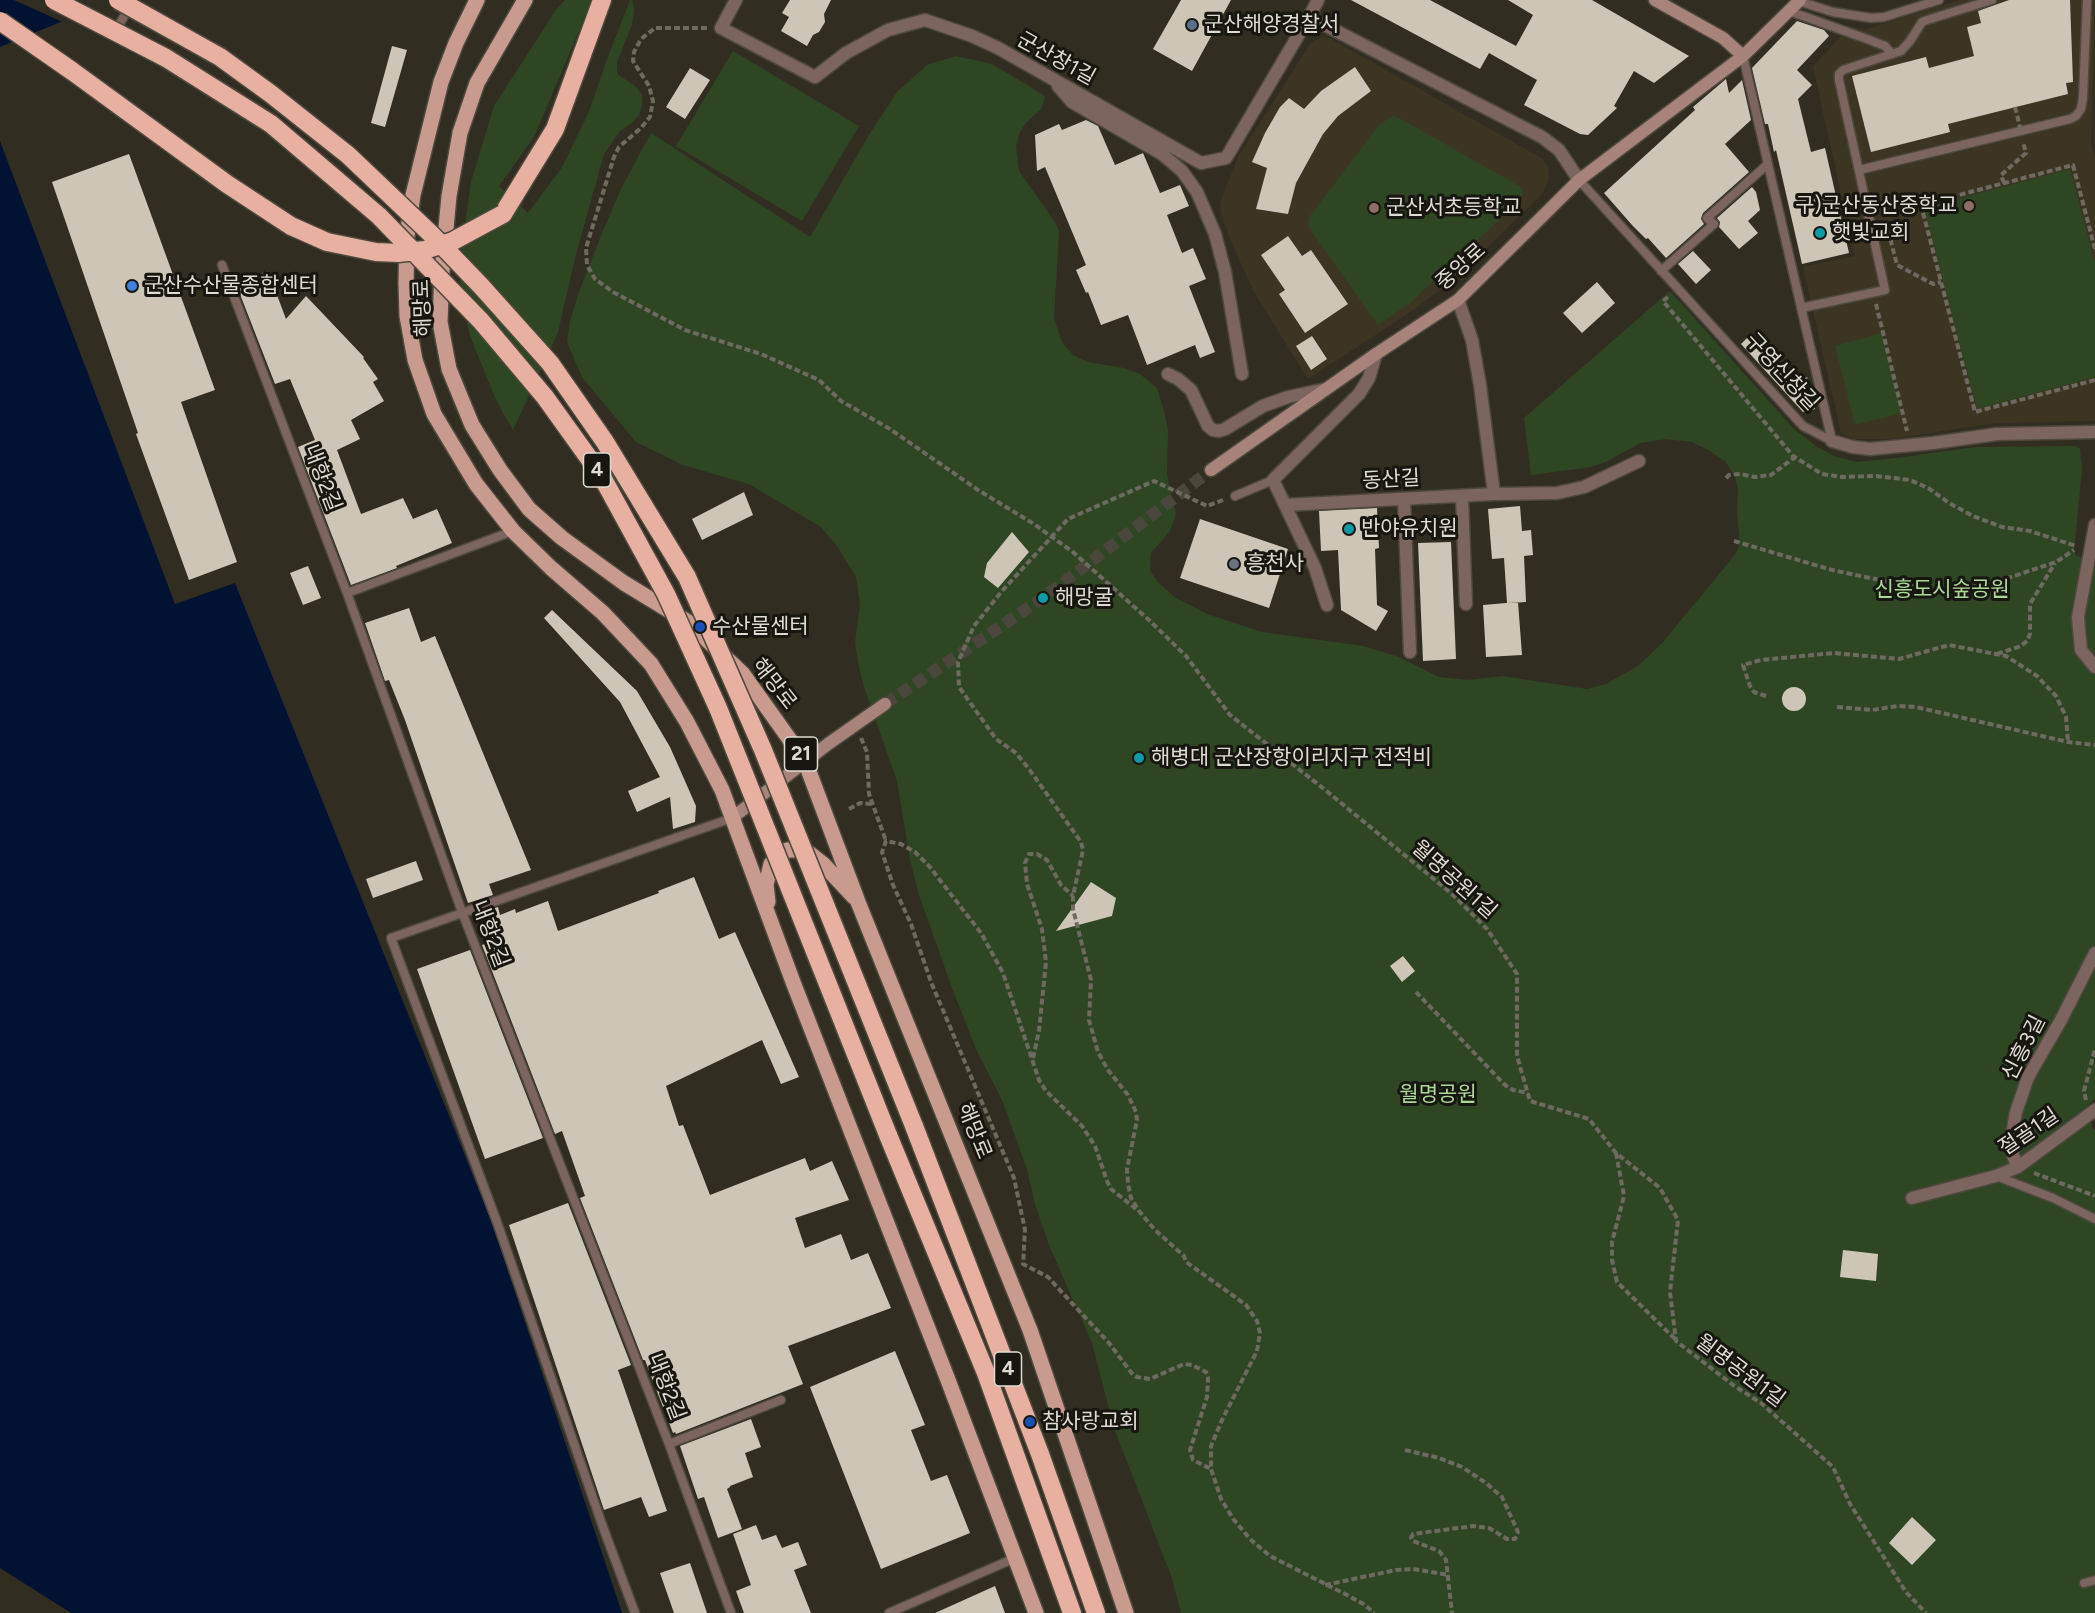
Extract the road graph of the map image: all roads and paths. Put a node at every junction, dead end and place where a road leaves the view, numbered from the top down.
1 (54, 0) edge
2 (118, 0) edge
3 (133, 0) edge
4 (477, 0) edge
5 (525, 0) edge
6 (602, 0) edge
7 (736, 0) edge
8 (1318, 0) edge
9 (1655, 0) edge
10 (1939, 0) edge
11 (1992, 0) edge
12 (2087, 0) edge
13 (1796, 4) edge
14 (1309, 17) junction
15 (0, 21) edge
16 (119, 26) dead end
17 (721, 28) junction
18 (1892, 54) junction
19 (1743, 56) junction
20 (1054, 80) junction
21 (2015, 107) dead end
22 (1768, 164) junction
23 (1859, 170) junction
24 (1579, 180) junction
25 (2004, 183) junction
26 (1884, 213) dead end
27 (2095, 249) edge
28 (222, 265) dead end
29 (1661, 271) junction
30 (1941, 282) junction
31 (1875, 298) dead end
32 (1458, 300) junction
33 (1801, 308) junction
34 (1376, 354) junction
35 (1168, 374) dead end
36 (1242, 374) dead end
37 (2093, 381) edge
38 (1328, 388) junction
39 (2095, 388) edge
40 (2095, 432) edge
41 (1898, 434) dead end
42 (1832, 441) junction
43 (1795, 457) dead end
44 (1639, 461) dead end
45 (1211, 470) tunnel mouth
46 (1726, 477) dead end
47 (1273, 480) junction
48 (1494, 494) junction
49 (1234, 496) joint
50 (1462, 496) junction
51 (1404, 499) junction
52 (1285, 505) junction
53 (2095, 525) edge
54 (513, 531) junction
55 (1051, 536) junction
56 (1734, 541) dead end
57 (2093, 544) edge
58 (2076, 547) dead end
59 (2056, 562) junction
60 (346, 593) junction
61 (1466, 604) dead end
62 (1327, 605) dead end
63 (1410, 652) dead end
64 (1996, 654) junction
65 (2095, 667) edge
66 (1766, 696) dead end
67 (885, 704) tunnel mouth
68 (1837, 707) dead end
69 (853, 726) junction
70 (2068, 742) junction
71 (2095, 745) edge
72 (805, 761) junction
73 (872, 804) junction
74 (849, 809) dead end
75 (732, 818) junction
76 (886, 841) junction
77 (1073, 896) junction
78 (858, 902) junction
79 (462, 912) junction
80 (772, 926) junction
81 (2095, 952) edge
82 (1416, 992) dead end
83 (2095, 1048) edge
84 (1033, 1059) junction
85 (1528, 1093) junction
86 (2095, 1110) edge
87 (1616, 1153) junction
88 (2018, 1167) junction
89 (1996, 1176) junction
90 (2095, 1196) edge
91 (1912, 1198) dead end
92 (1139, 1211) junction
93 (2095, 1219) edge
94 (1676, 1341) junction
95 (781, 1400) dead end
96 (669, 1444) junction
97 (1404, 1450) dead end
98 (1211, 1469) junction
99 (1015, 1558) junction
100 (1449, 1575) junction
101 (2095, 1580) edge
102 (2084, 1583) dead end
103 (1324, 1585) junction
104 (635, 1613) edge
105 (731, 1613) edge
106 (889, 1613) edge
107 (1036, 1613) edge
108 (1072, 1613) edge
109 (1096, 1613) edge
110 (1126, 1613) edge
111 (1374, 1613) edge
112 (1452, 1613) edge
113 (1926, 1613) edge

1 - 108 highway, 4, bridge
2 - 109 highway, 4, bridge
3 - 16 lane
4 - 54 main road, 해망로
5 - 72 main road, 해망로 / 21
6 - 15 highway, bridge
7 - 17 street
8 - 14 street, 군산창1길
9 - 19 street
10 - 13 lane
11 - 18 lane
12 - 23 lane
13 - 18 lane
13 - 19 street, 중앙로
14 - 20 street, 군산창1길
14 - 24 street
17 - 20 street, 군산창1길
17 - 55 path, 월명공원1길
18 - 23 lane
19 - 22 lane
19 - 24 street, 중앙로
20 - 36 street
21 - 25 path, bridge
22 - 29 lane
22 - 33 lane
23 - 33 lane
24 - 29 lane, 구영신창길
24 - 32 street, 중앙로
25 - 27 path
25 - 30 path
26 - 30 path
28 - 60 lane, 내항2길
29 - 42 lane, 구영신창길
30 - 37 path
31 - 41 path
32 - 34 street, 중앙로
32 - 48 street
33 - 42 lane
34 - 38 street, 중앙로
34 - 47 street
35 - 38 street
37 - 39 path
38 - 45 street, 중앙로
40 - 42 street, 구영신창길
43 - 46 path
44 - 48 street, 동산길
47 - 49 lane
47 - 52 street
48 - 50 street, 동산길
49 - 55 path
50 - 51 street, 동산길
50 - 61 street
51 - 52 street, 동산길
51 - 63 street
52 - 62 street
53 - 57 street
54 - 60 lane
54 - 75 main road, 해망로
55 - 77 path
55 - 85 path, 월명공원1길
56 - 59 path
57 - 65 street
58 - 59 path
59 - 64 path
60 - 79 lane, 내항2길
64 - 66 path
64 - 70 path
67 - 69 street
68 - 70 path
69 - 72 street
69 - 73 path
70 - 71 path
72 - 75 street
72 - 78 main road, 해망로 / 21
73 - 74 path
73 - 76 path
75 - 79 lane
75 - 80 main road, 해망로
76 - 84 path
76 - 98 path
77 - 84 path
77 - 92 path
78 - 80 main road
78 - 110 main road, 해망로 / 21
79 - 96 lane, 내항2길
79 - 104 lane
80 - 99 main road, 해망로
81 - 88 street, 신흥3길
82 - 85 path
83 - 86 path
84 - 92 path
85 - 87 path, 월명공원1길
86 - 88 street, 절골1길
87 - 94 path, 월명공원1길
87 - 94 path
88 - 89 street, 절골1길
88 - 90 path
89 - 91 street, 절골1길
89 - 93 lane
92 - 98 path
94 - 113 path, 월명공원1길
95 - 96 lane
96 - 105 lane, 내항2길
97 - 100 path
98 - 103 path
99 - 106 lane
99 - 107 main road, 해망로
100 - 103 path
100 - 112 path
101 - 102 lane
103 - 111 path

